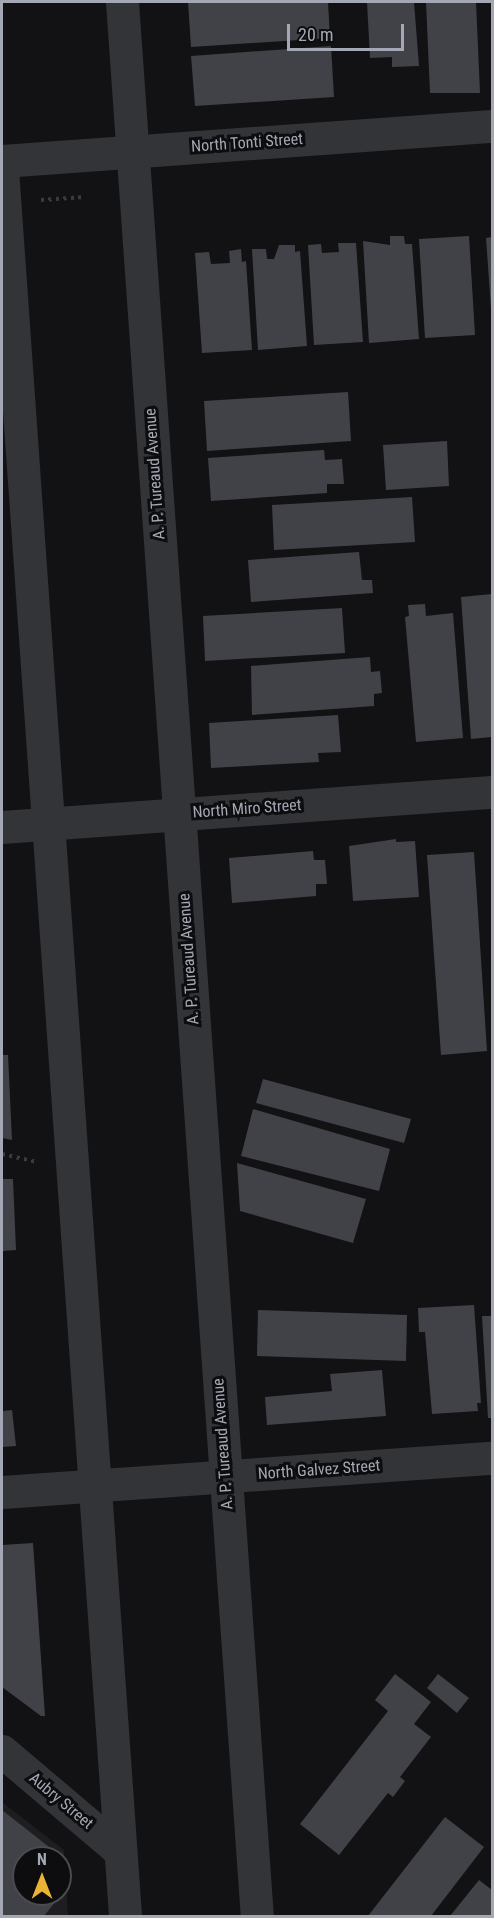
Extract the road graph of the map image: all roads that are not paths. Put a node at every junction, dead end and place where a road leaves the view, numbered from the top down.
1 (122, 2) edge
2 (492, 126) edge
3 (132, 152) junction
4 (2, 161) edge
5 (2, 169) edge
6 (492, 792) edge
7 (179, 814) junction
8 (48, 823) junction
9 (2, 827) edge
10 (492, 1458) edge
11 (225, 1476) junction
12 (94, 1485) junction
13 (2, 1492) edge
14 (2, 1751) edge
15 (120, 1851) junction
16 (125, 1917) edge
17 (256, 1917) edge

1 - 3 street, A. P. Tureaud Avenue
2 - 3 street, North Tonti Street
3 - 4 street, North Tonti Street
3 - 7 street, A. P. Tureaud Avenue
5 - 8 street
6 - 7 street, North Miro Street
7 - 8 street, North Miro Street
7 - 11 street, A. P. Tureaud Avenue
8 - 9 street, North Miro Street
8 - 12 street
10 - 11 street, North Galvez Street
11 - 12 street, North Galvez Street
11 - 17 street, A. P. Tureaud Avenue
12 - 13 street, North Galvez Street
12 - 15 street
14 - 15 street, Aubry Street
15 - 16 street

